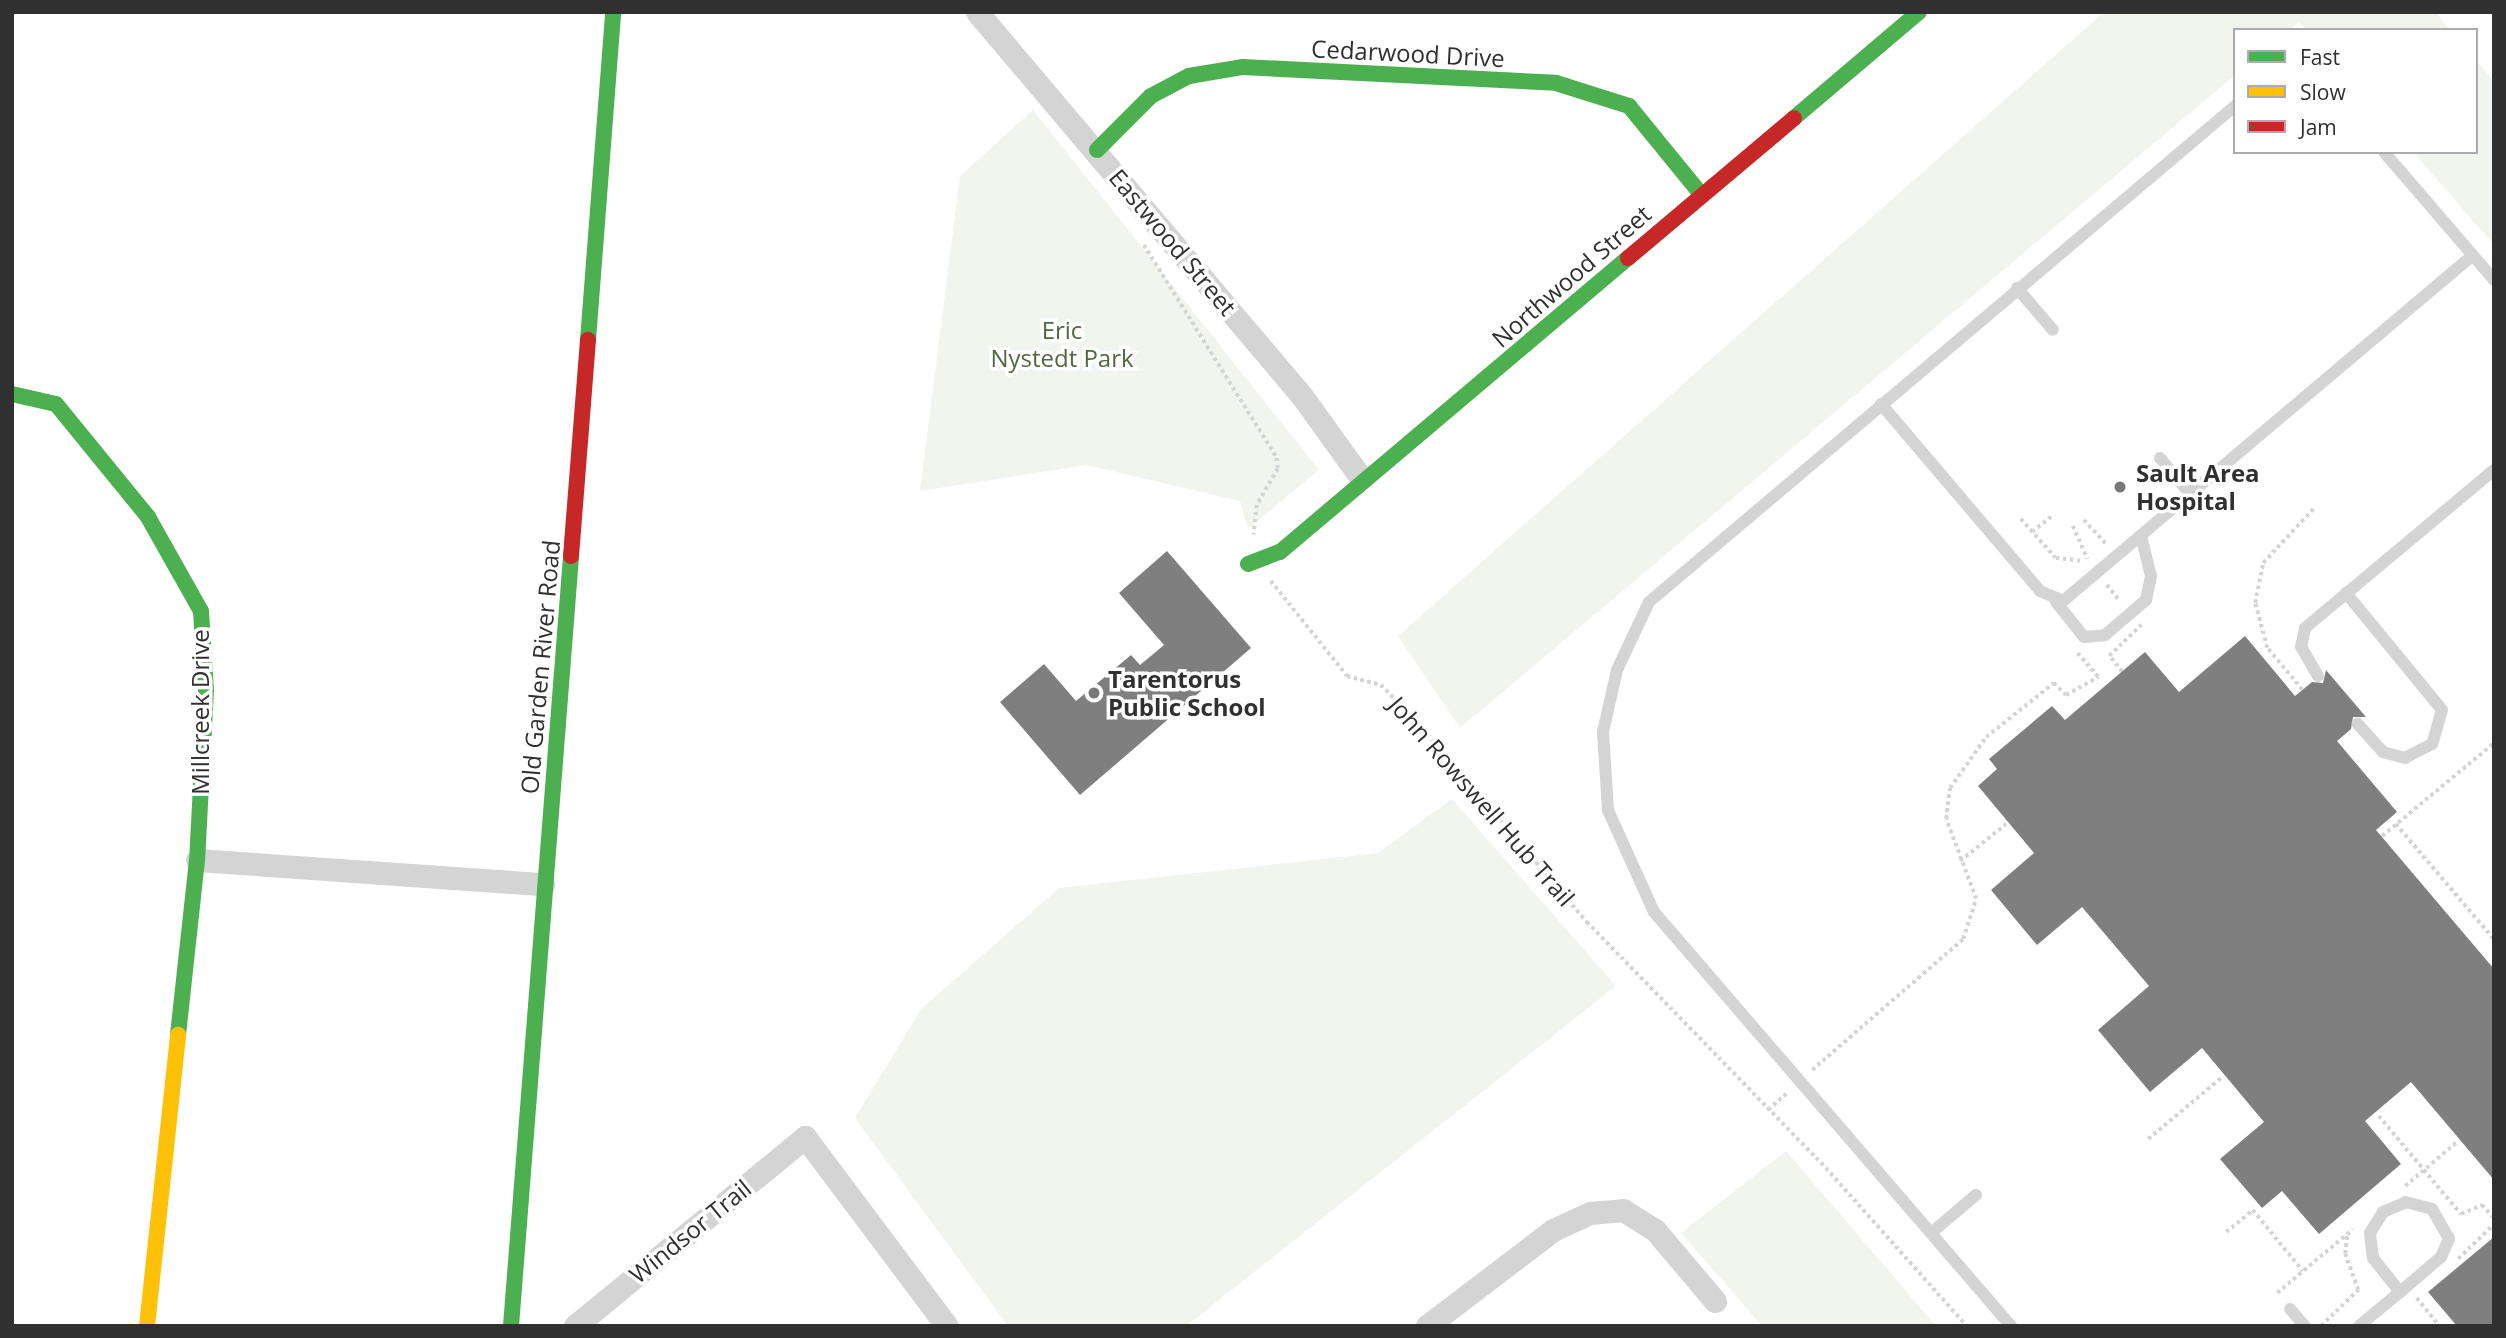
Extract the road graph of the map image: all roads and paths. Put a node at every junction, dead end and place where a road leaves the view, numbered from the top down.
1 (613, 12) edge
2 (978, 12) edge
3 (1919, 12) edge
4 (2233, 108) edge
5 (1097, 150) junction
6 (2387, 154) edge
7 (1700, 193) junction
8 (1141, 240) dead end
9 (2473, 255) junction
10 (2494, 279) edge
11 (2017, 288) junction
12 (2053, 330) dead end
13 (12, 394) edge
14 (1881, 404) junction
15 (2160, 458) dead end
16 (2494, 470) edge
17 (1361, 478) junction
18 (2192, 496) junction
19 (2315, 507) dead end
20 (2054, 514) dead end
21 (2021, 519) dead end
22 (2084, 520) dead end
23 (2073, 526) dead end
24 (2032, 532) junction
25 (2117, 537) dead end
26 (2142, 539) junction
27 (2108, 546) junction
28 (1255, 561) junction
29 (2090, 561) junction
30 (2100, 575) junction
31 (2346, 593) junction
32 (2056, 602) junction
33 (2130, 614) junction
34 (2084, 637) junction
35 (2122, 672) dead end
36 (2318, 676) dead end
37 (2302, 690) dead end
38 (2358, 724) dead end
39 (2494, 743) edge
40 (2006, 824) dead end
41 (2396, 824) junction
42 (2382, 836) dead end
43 (197, 860) junction
44 (1960, 861) junction
45 (543, 884) junction
46 (2494, 939) edge
47 (2221, 1079) dead end
48 (1801, 1081) junction
49 (1768, 1110) junction
50 (2379, 1116) dead end
51 (2148, 1139) dead end
52 (1976, 1195) dead end
53 (2494, 1218) edge
54 (2226, 1232) dead end
55 (1931, 1233) junction
56 (2347, 1235) dead end
57 (2303, 1271) dead end
58 (2403, 1289) junction
59 (1715, 1301) dead end
60 (2290, 1309) dead end
61 (146, 1326) edge
62 (511, 1326) edge
63 (575, 1326) edge
64 (947, 1326) edge
65 (1427, 1326) edge
66 (1967, 1326) edge
67 (2011, 1326) edge
68 (2305, 1326) edge
69 (2321, 1326) edge
70 (2359, 1326) edge
71 (2440, 1326) edge

1 - 45 street, Old Garden River Road
2 - 5 street, Eastwood Street
3 - 7 street, Northwood Street
4 - 11 lane
5 - 7 street, Cedarwood Drive
5 - 17 street, Eastwood Street
6 - 9 lane
7 - 17 street, Northwood Street
8 - 28 path, John Rowswell Hub Trail
9 - 10 lane
9 - 18 lane
11 - 12 lane
11 - 14 lane
13 - 43 street, Millcreek Drive
14 - 32 lane
14 - 48 lane
15 - 18 lane
16 - 31 lane
17 - 28 street, Northwood Street
18 - 26 lane
19 - 37 path
20 - 24 path
21 - 24 path
22 - 27 path
23 - 29 path
24 - 29 path
25 - 27 path
26 - 30 lane
26 - 33 lane
27 - 29 path
28 - 49 path, John Rowswell Hub Trail
29 - 30 path
30 - 32 lane
30 - 33 path
31 - 36 lane
31 - 38 lane
32 - 34 lane
33 - 34 lane
33 - 35 path
34 - 44 path
39 - 41 path
40 - 44 path
41 - 42 path
41 - 46 path
43 - 45 street
43 - 61 street, Millcreek Drive
44 - 48 path
45 - 62 street, Old Garden River Road
47 - 51 path
48 - 49 path
48 - 55 lane
49 - 66 path, John Rowswell Hub Trail
50 - 53 path
52 - 55 lane
54 - 57 path
55 - 67 lane
56 - 69 path
58 - 58 lane
58 - 70 lane
58 - 71 path
59 - 65 street
60 - 68 lane
63 - 64 street, Windsor Trail

